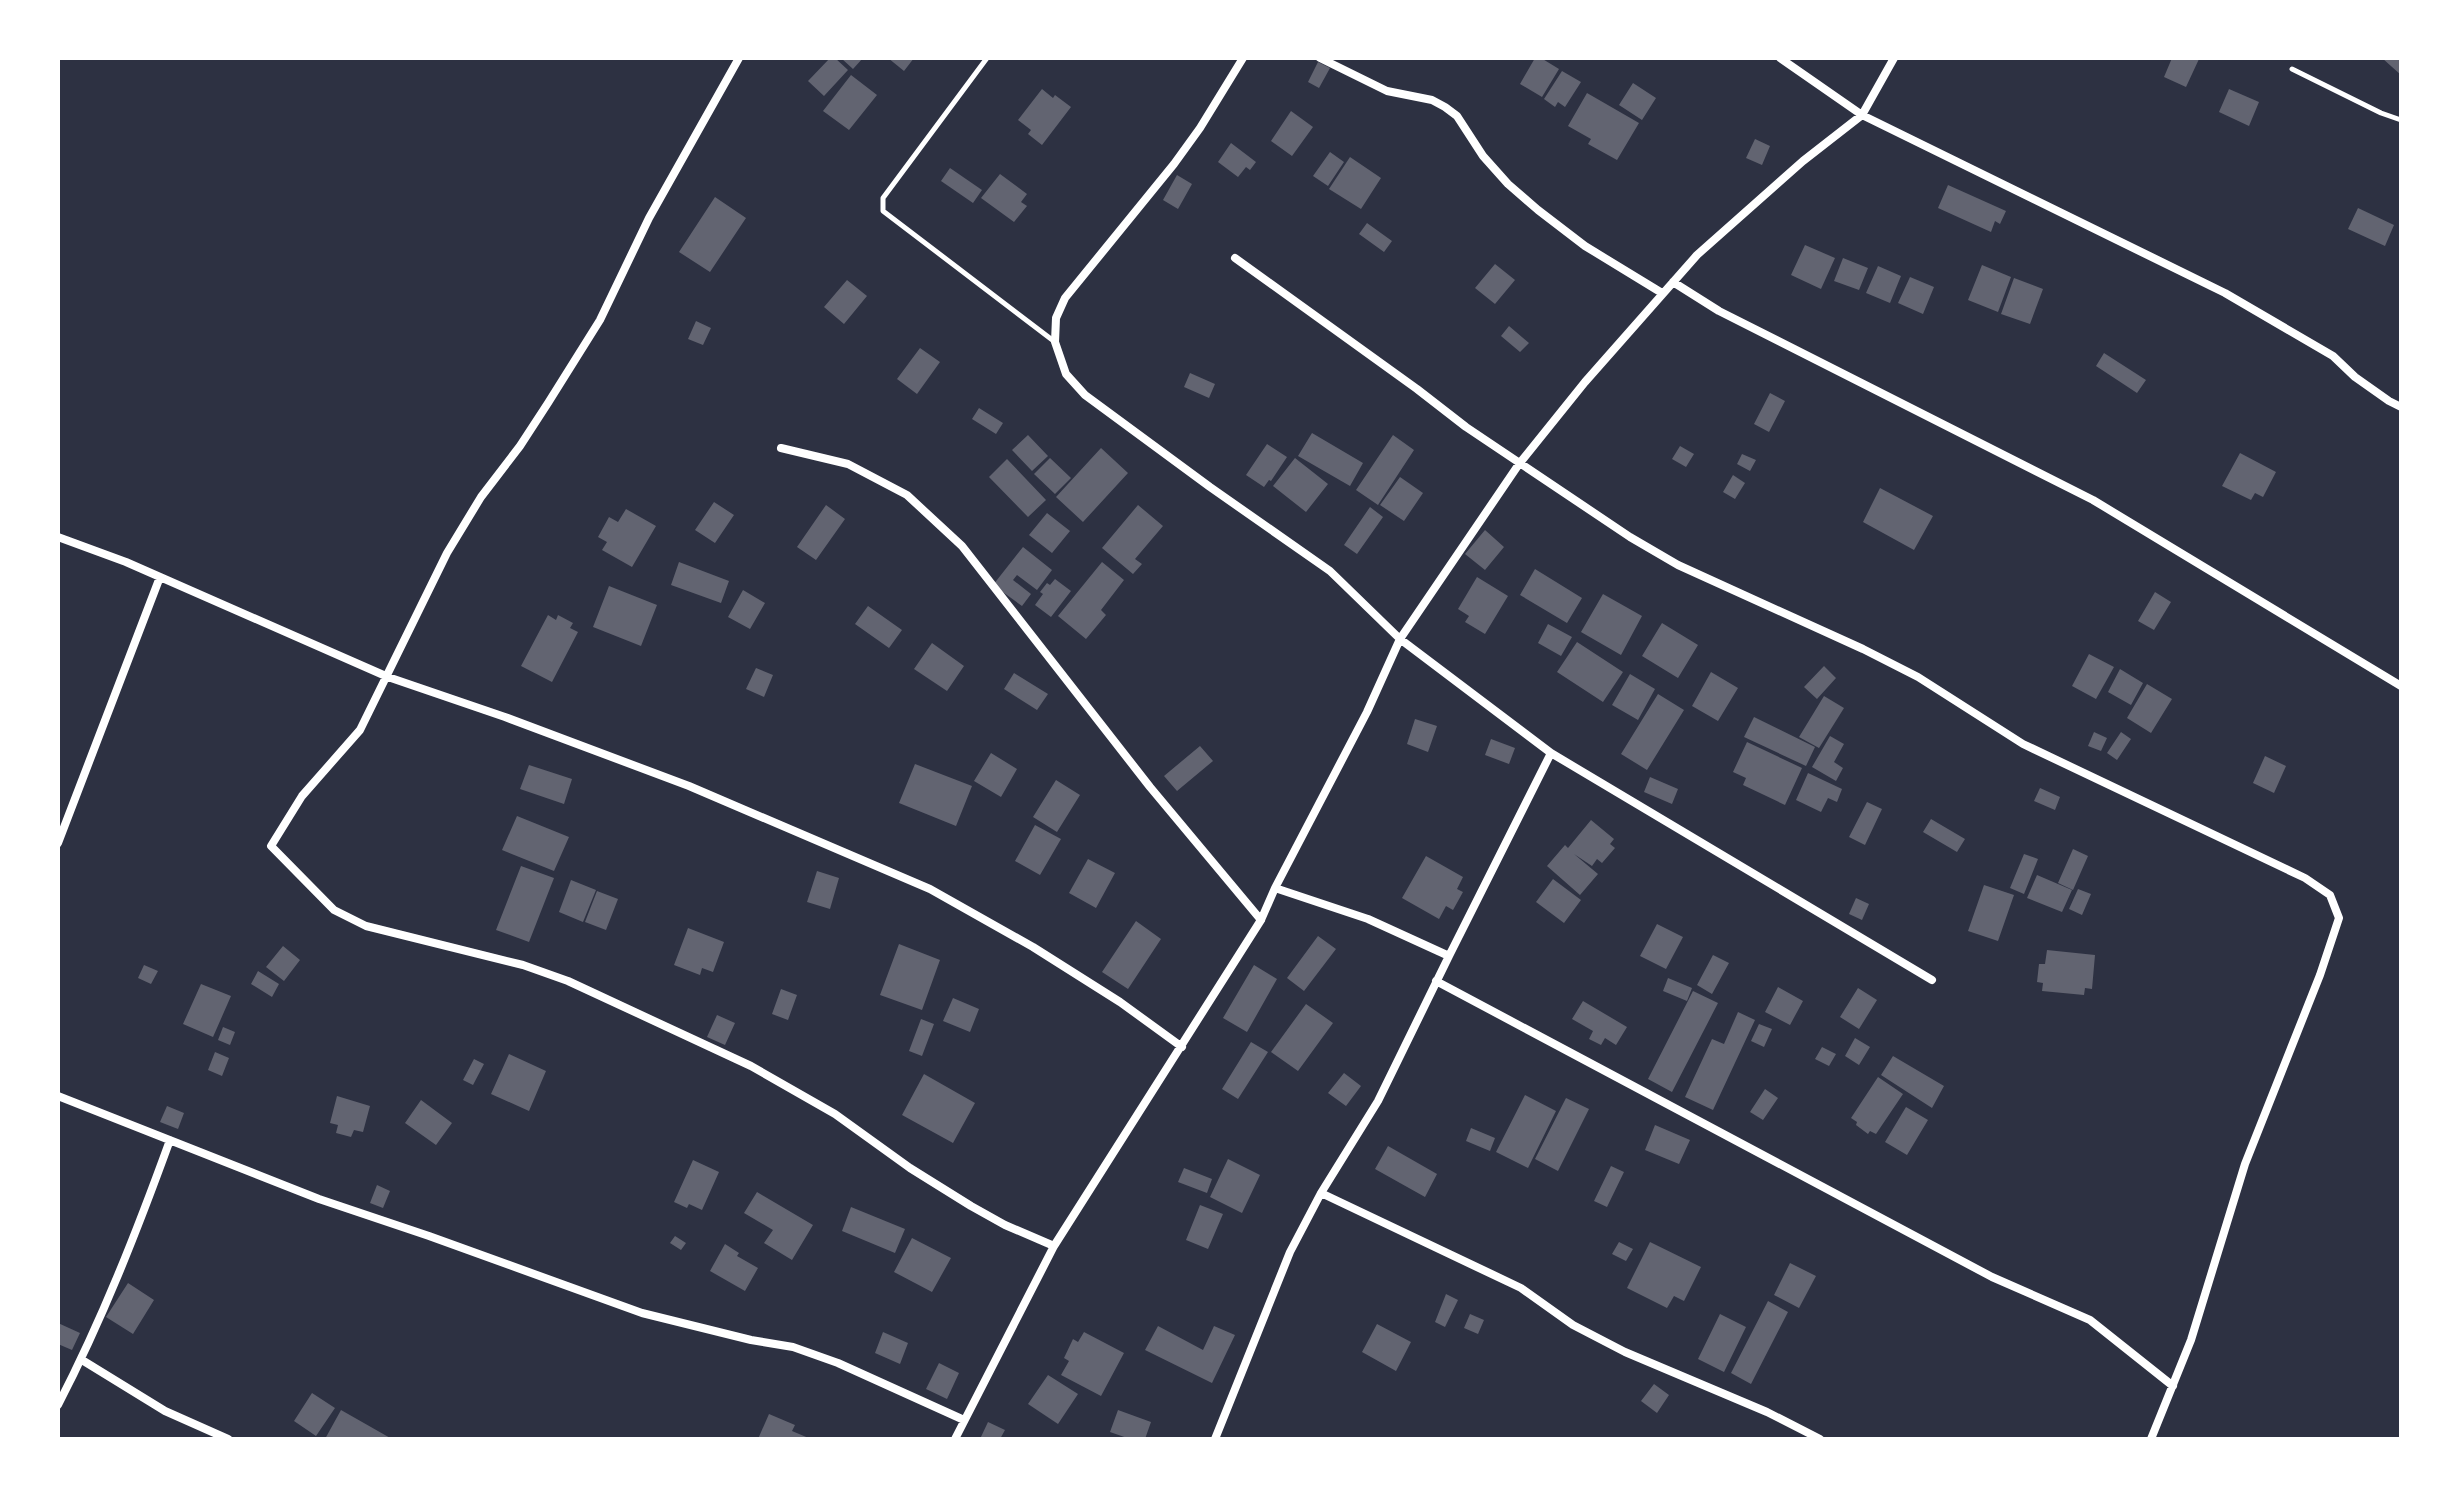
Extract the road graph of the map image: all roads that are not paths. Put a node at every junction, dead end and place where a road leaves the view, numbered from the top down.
1 (739, 58) edge
2 (987, 58) edge
3 (1243, 58) edge
4 (1320, 58) edge
5 (1780, 58) edge
6 (1894, 58) edge
7 (2292, 69) dead end
8 (1862, 115) junction
9 (2401, 120) edge
10 (1235, 258) dead end
11 (1673, 282) junction
12 (1662, 293) junction
13 (1055, 342) junction
14 (2401, 407) edge
15 (781, 448) dead end
16 (1519, 464) junction
17 (58, 537) edge
18 (160, 577) junction
19 (1400, 639) junction
20 (388, 677) junction
21 (2401, 686) edge
22 (1551, 753) junction
23 (58, 843) edge
24 (1275, 888) junction
25 (1261, 920) junction
26 (1449, 956) junction
27 (1932, 980) dead end
28 (1436, 981) junction
29 (1182, 1047) junction
30 (58, 1096) edge
31 (170, 1140) junction
32 (1321, 1193) junction
33 (1054, 1246) junction
34 (82, 1360) junction
35 (2173, 1386) junction
36 (58, 1405) edge
37 (964, 1420) junction
38 (228, 1439) edge
39 (955, 1439) edge
40 (1215, 1439) edge
41 (1820, 1439) edge
42 (2151, 1439) edge

1 - 20 street
2 - 13 lane
3 - 13 street
4 - 12 street
5 - 8 street
6 - 8 street
7 - 9 lane
8 - 11 street
8 - 14 street
10 - 16 street
11 - 12 street
11 - 21 street
12 - 16 street
13 - 19 street
15 - 25 street
16 - 19 street
16 - 35 street
17 - 18 street
18 - 20 street
18 - 23 street
19 - 22 street
19 - 24 street
20 - 29 street
20 - 33 street
22 - 26 street
22 - 27 street
24 - 25 street
24 - 26 street
25 - 29 street
26 - 28 street
28 - 32 street
28 - 35 street
29 - 33 street
30 - 31 street
31 - 34 street
31 - 37 street
32 - 40 street
32 - 41 street
33 - 37 street
34 - 36 street
34 - 38 street
35 - 42 street
37 - 39 street

